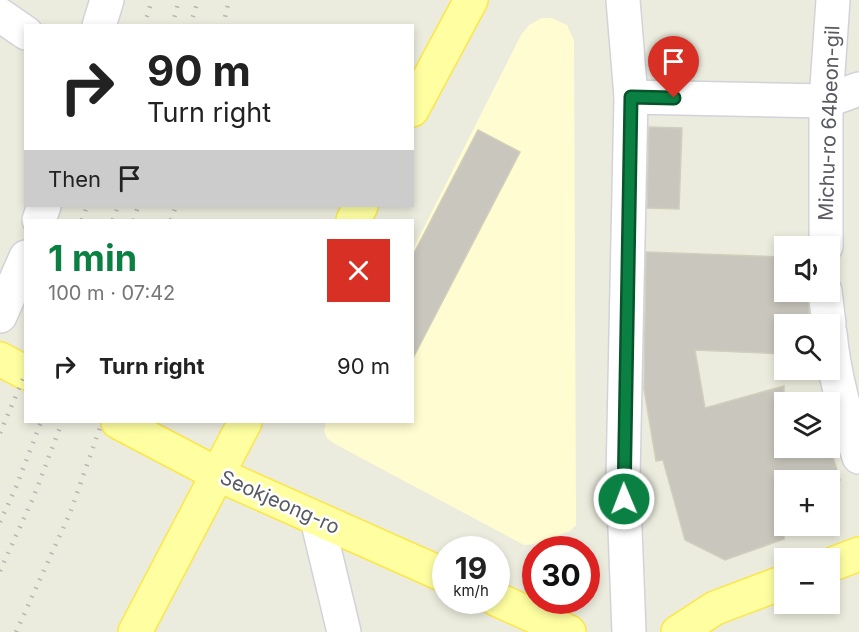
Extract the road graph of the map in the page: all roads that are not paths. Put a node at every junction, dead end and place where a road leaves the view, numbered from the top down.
1 (107, 0) edge
2 (471, 0) edge
3 (623, 0) edge
4 (833, 0) edge
5 (0, 15) edge
6 (100, 24) edge
7 (24, 32) edge
8 (859, 89) edge
9 (631, 97) junction
10 (826, 101) junction
11 (414, 106) edge
12 (826, 236) edge
13 (24, 262) edge
14 (0, 316) edge
15 (0, 359) edge
16 (24, 372) edge
17 (840, 376) edge
18 (850, 399) edge
19 (120, 423) edge
20 (244, 423) edge
21 (859, 458) edge
22 (217, 474) junction
23 (316, 519) junction
24 (859, 554) edge
25 (840, 561) edge
26 (432, 570) edge
27 (774, 586) edge
28 (510, 605) edge
29 (135, 632) edge
30 (344, 632) edge
31 (569, 632) edge
32 (629, 632) edge
33 (678, 632) edge

1 - 6 street
2 - 11 main road
3 - 9 street
4 - 10 street, Michu-ro 64beon-gil
5 - 7 street
8 - 10 street
9 - 10 street
9 - 32 street
10 - 12 street, Michu-ro 64beon-gil
13 - 14 street
15 - 16 main road
17 - 18 street
18 - 21 street
19 - 22 main road, Seokjeong-ro
20 - 22 main road
22 - 23 main road, Seokjeong-ro
22 - 29 main road
23 - 26 main road, Seokjeong-ro
23 - 30 street
24 - 25 main road
27 - 33 main road
28 - 31 main road

